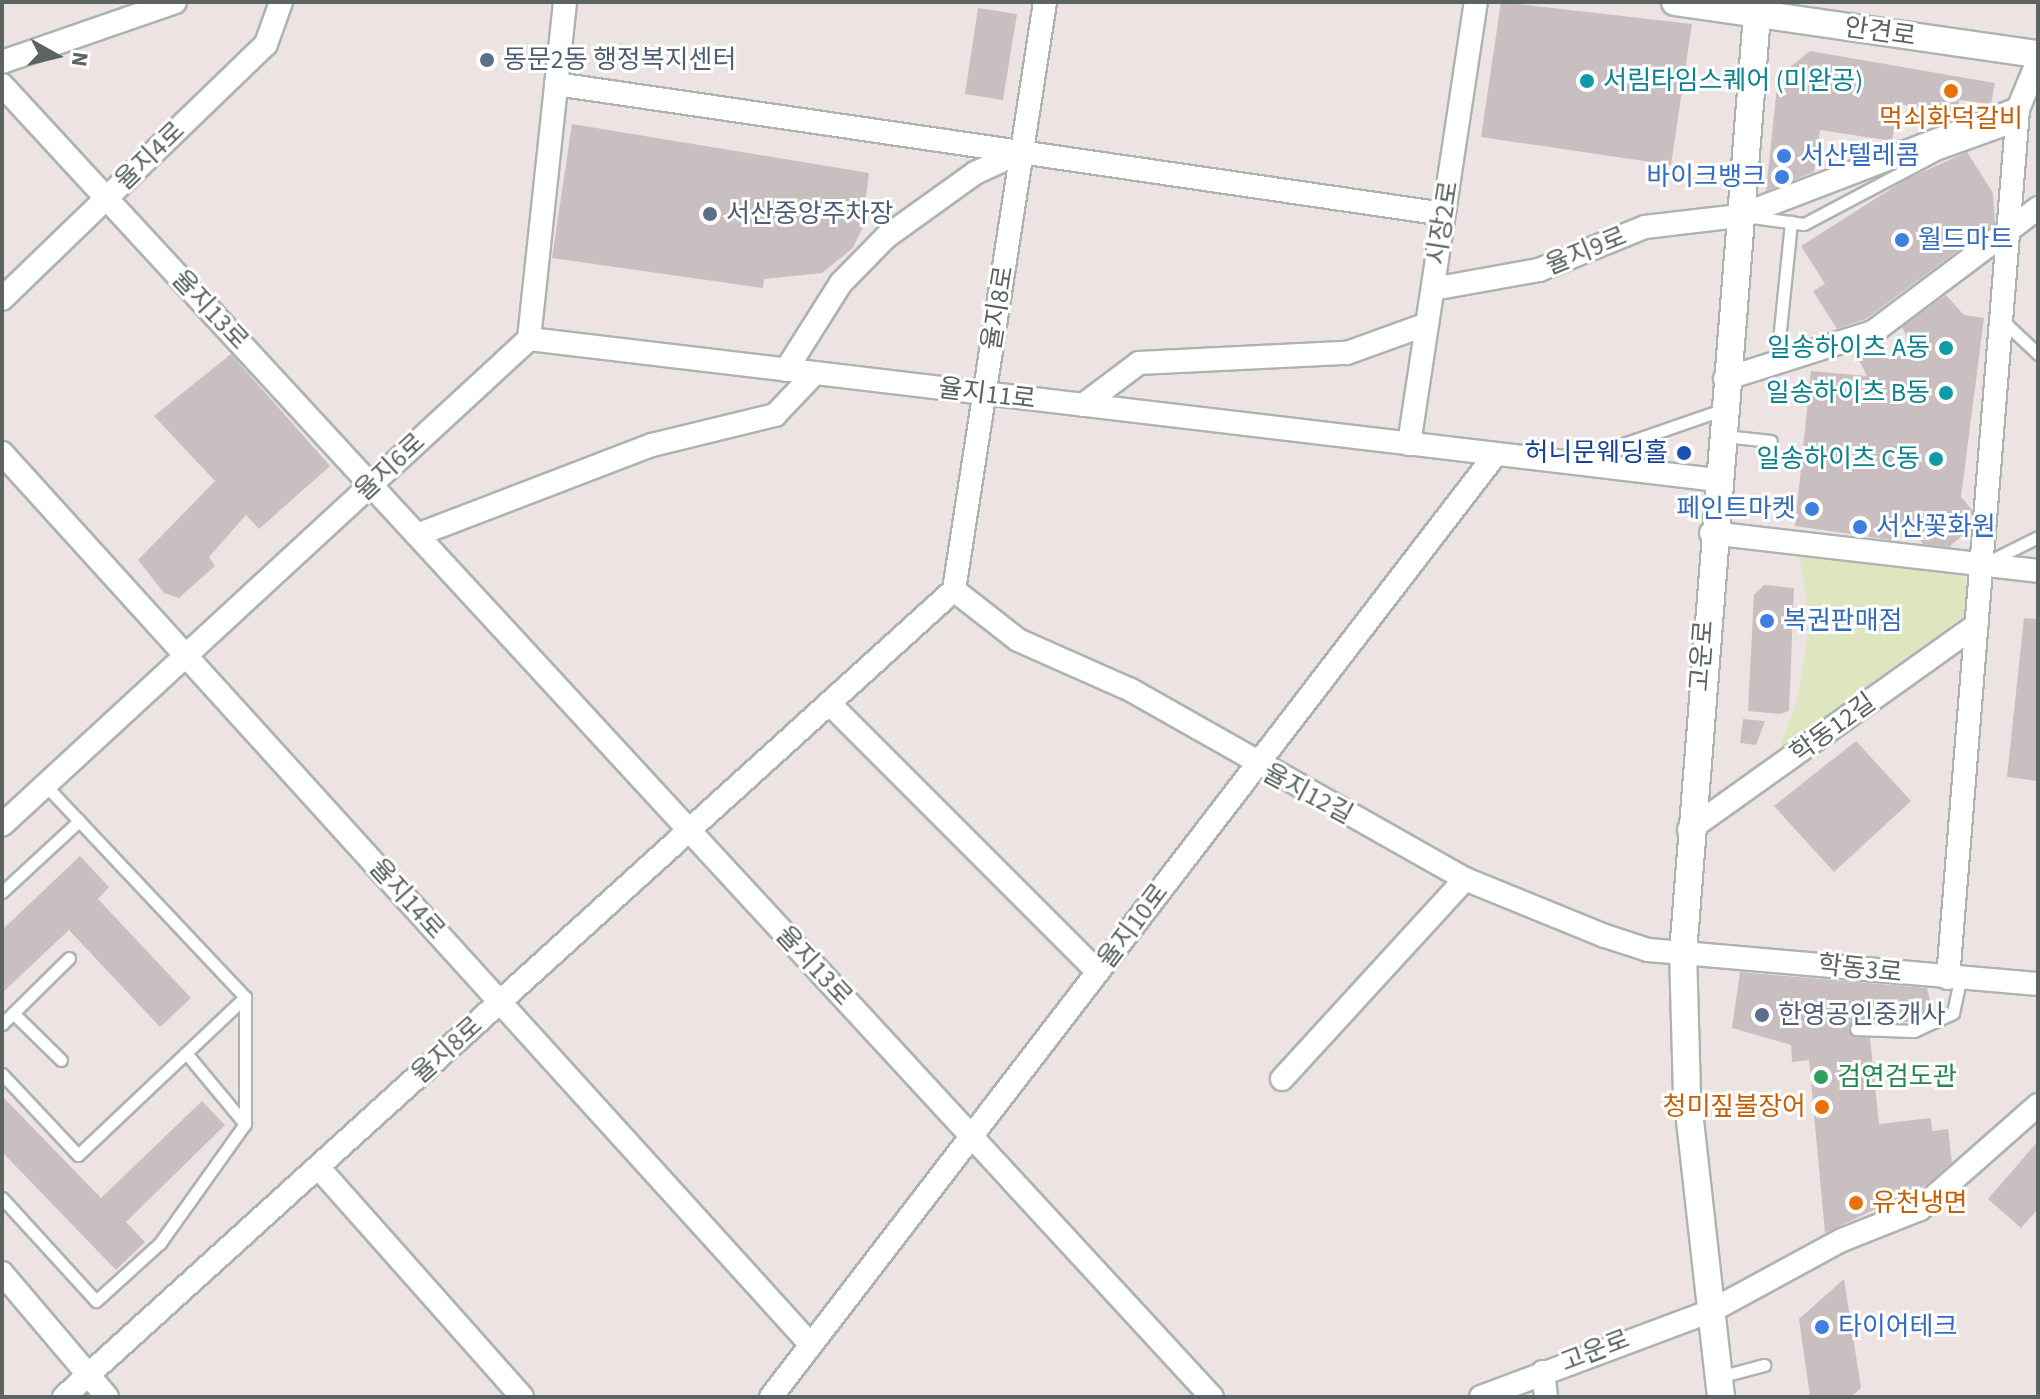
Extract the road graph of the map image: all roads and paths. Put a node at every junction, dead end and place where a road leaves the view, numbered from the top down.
1 (175, 2) edge
2 (281, 2) edge
3 (565, 2) edge
4 (1045, 2) edge
5 (1476, 2) edge
6 (1675, 2) edge
7 (1758, 8) edge
8 (2038, 54) edge
9 (2038, 61) edge
10 (2, 62) edge
11 (556, 84) junction
12 (2, 85) edge
13 (2017, 117) junction
14 (1022, 152) junction
15 (106, 199) junction
16 (2038, 209) edge
17 (1444, 214) junction
18 (1739, 216) junction
19 (1791, 222) junction
20 (2008, 234) junction
21 (1433, 289) junction
22 (2, 299) edge
23 (2001, 319) junction
24 (1427, 324) junction
25 (529, 339) junction
26 (2038, 354) edge
27 (1777, 360) junction
28 (786, 370) junction
29 (815, 373) junction
30 (1725, 379) junction
31 (985, 394) junction
32 (1083, 405) junction
33 (1721, 423) junction
34 (1771, 441) dead end
35 (1409, 444) junction
36 (2, 453) edge
37 (1496, 454) junction
38 (1569, 463) junction
39 (1716, 480) junction
40 (371, 485) junction
41 (1711, 533) junction
42 (417, 535) junction
43 (2038, 537) edge
44 (1981, 565) junction
45 (2038, 571) edge
46 (954, 590) junction
47 (1976, 625) junction
48 (186, 655) junction
49 (829, 703) junction
50 (1256, 766) junction
51 (45, 785) junction
52 (79, 821) junction
53 (2, 824) edge
54 (689, 830) junction
55 (1689, 830) junction
56 (1465, 879) junction
57 (2, 892) edge
58 (1683, 953) junction
59 (69, 958) dead end
60 (1098, 972) junction
61 (1954, 978) junction
62 (2038, 984) edge
63 (245, 997) junction
64 (500, 1002) junction
65 (13, 1013) junction
66 (2, 1024) edge
67 (1856, 1029) dead end
68 (186, 1053) junction
69 (61, 1060) dead end
70 (2, 1074) edge
71 (1282, 1079) dead end
72 (2038, 1105) edge
73 (245, 1124) junction
74 (971, 1137) junction
75 (318, 1167) junction
76 (2, 1198) edge
77 (2, 1273) edge
78 (1711, 1311) junction
79 (811, 1345) junction
80 (1764, 1365) dead end
81 (1543, 1372) junction
82 (89, 1375) junction
83 (1720, 1387) edge
84 (64, 1397) edge
85 (107, 1397) edge
86 (522, 1397) edge
87 (771, 1397) edge
88 (1212, 1397) edge
89 (1481, 1397) edge
90 (1546, 1397) edge

1 - 10 street
2 - 15 street, 율지4로
3 - 11 street
4 - 14 street, 율지8로
5 - 17 street, 시장2로
6 - 7 street, 안견로
7 - 8 street, 안견로
7 - 18 street, 고운로
9 - 13 street
11 - 14 street
11 - 25 street
12 - 15 street, 율지13로
13 - 18 street, 율지9로
13 - 19 lane
13 - 20 street
14 - 17 street
14 - 28 street
14 - 31 street, 율지8로
15 - 22 street, 율지4로
15 - 40 street, 율지13로
16 - 20 street
17 - 21 street, 시장2로
18 - 19 lane
18 - 21 street, 율지9로
18 - 30 street, 고운로
19 - 27 lane
20 - 23 street
20 - 27 street
21 - 24 street, 시장2로
23 - 26 lane
23 - 44 street
24 - 32 street
24 - 35 street, 시장2로
25 - 28 street, 율지11로
25 - 40 street, 율지6로
27 - 30 street
28 - 29 street, 율지11로
29 - 31 street, 율지11로
29 - 42 street
30 - 33 street, 고운로
31 - 32 street, 율지11로
31 - 46 street, 율지8로
32 - 35 street, 율지11로
33 - 34 lane
33 - 38 lane
33 - 39 street, 고운로
35 - 37 street, 율지11로
36 - 48 street, 율지14로
37 - 38 street, 율지11로
37 - 50 street, 율지10로
38 - 39 street, 율지11로
39 - 41 street, 고운로
40 - 42 street, 율지13로
40 - 48 street, 율지6로
41 - 44 street
41 - 55 street, 고운로
42 - 54 street, 율지13로
43 - 44 lane
44 - 45 street
44 - 47 street
46 - 49 street, 율지8로
46 - 50 street, 율지12길
47 - 55 street, 학동12길
47 - 61 street
48 - 51 street, 율지6로
48 - 64 street, 율지14로
49 - 54 street, 율지8로
49 - 60 street
50 - 56 street, 율지12길
50 - 60 street, 율지10로
51 - 52 lane
51 - 53 street, 율지6로
52 - 57 lane
52 - 63 lane
54 - 64 street, 율지8로
54 - 74 street, 율지13로
55 - 58 street, 고운로
56 - 58 street, 율지12길
56 - 71 street
58 - 61 street, 학동3로
58 - 78 street, 고운로
59 - 65 lane
60 - 74 street, 율지10로
61 - 62 street, 학동3로
61 - 67 lane
63 - 68 lane
63 - 73 lane
64 - 75 street, 율지8로
64 - 79 street, 율지14로
65 - 66 lane
65 - 69 lane
68 - 70 lane
68 - 73 lane
72 - 78 street, 고운로
73 - 76 lane
74 - 79 street, 율지10로
74 - 88 street, 율지13로
75 - 82 street, 율지8로
75 - 86 street
77 - 82 street
78 - 81 street, 고운로
78 - 83 street, 고운로
79 - 87 street, 율지10로
80 - 83 lane
81 - 89 street, 고운로
81 - 90 street
82 - 84 street, 율지8로
82 - 85 street

